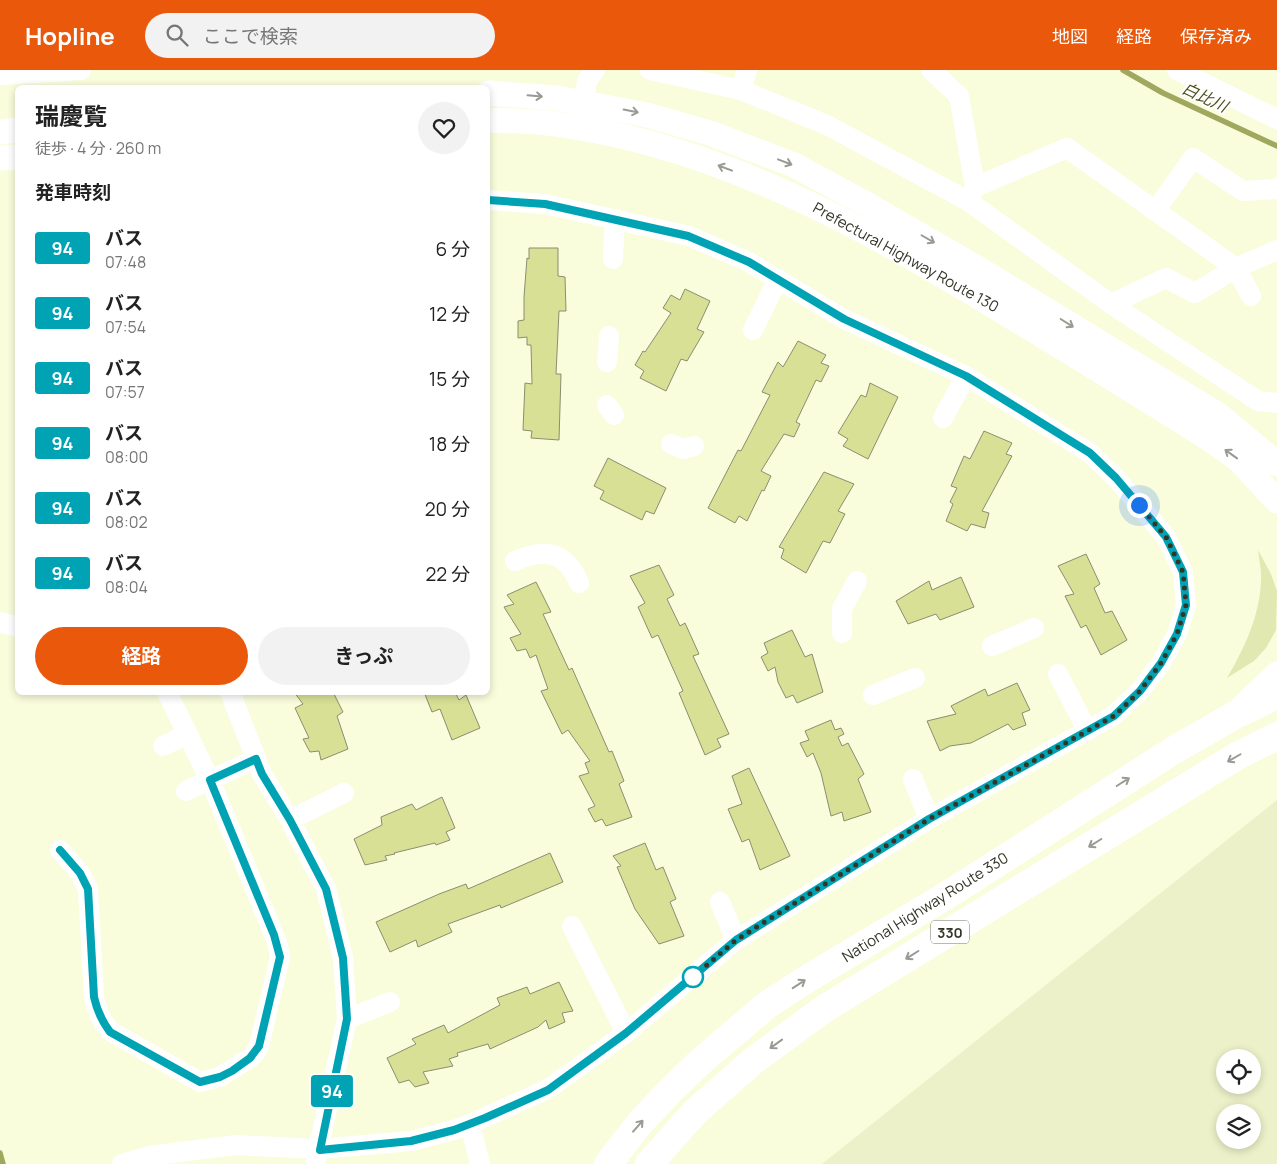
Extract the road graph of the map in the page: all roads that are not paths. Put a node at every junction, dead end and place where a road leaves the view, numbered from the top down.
1 (81, 70) edge
2 (595, 70) edge
3 (650, 70) edge
4 (746, 70) edge
5 (1177, 70) edge
6 (934, 71) edge
7 (0, 75) edge
8 (741, 90) junction
9 (490, 93) edge
10 (583, 102) junction
11 (1277, 119) edge
12 (490, 120) edge
13 (580, 128) junction
14 (15, 130) edge
15 (0, 132) edge
16 (15, 157) edge
17 (0, 158) edge
18 (1277, 188) edge
19 (972, 194) junction
20 (490, 200) edge
21 (1155, 211) junction
22 (615, 219) junction
23 (1277, 250) edge
24 (613, 259) dead end
25 (1236, 268) junction
26 (778, 280) junction
27 (1251, 296) dead end
28 (1111, 304) junction
29 (753, 330) dead end
30 (609, 336) dead end
31 (607, 362) dead end
32 (966, 376) junction
33 (1277, 403) edge
34 (943, 418) dead end
35 (671, 444) dead end
36 (694, 446) dead end
37 (1277, 464) edge
38 (1256, 477) junction
39 (1277, 501) edge
40 (1277, 514) edge
41 (515, 561) dead end
42 (857, 581) dead end
43 (579, 583) dead end
44 (0, 622) edge
45 (15, 626) edge
46 (1034, 628) dead end
47 (842, 633) dead end
48 (992, 646) dead end
49 (1058, 674) dead end
50 (1277, 674) edge
51 (914, 678) dead end
52 (168, 695) edge
53 (231, 695) edge
54 (873, 695) dead end
55 (1277, 695) edge
56 (1235, 715) junction
57 (1087, 730) junction
58 (188, 734) junction
59 (1277, 736) edge
60 (163, 746) dead end
61 (256, 759) junction
62 (913, 779) dead end
63 (210, 780) junction
64 (186, 791) dead end
65 (344, 793) dead end
66 (929, 819) junction
67 (290, 820) junction
68 (60, 850) dead end
69 (720, 902) dead end
70 (572, 926) dead end
71 (736, 940) junction
72 (390, 1002) dead end
73 (347, 1019) junction
74 (626, 1033) junction
75 (470, 1124) junction
76 (317, 1157) edge
77 (122, 1164) edge
78 (480, 1164) edge
79 (608, 1164) edge
80 (649, 1164) edge

1 - 7 street
2 - 10 street
3 - 8 street
4 - 8 street
5 - 11 street
6 - 19 street
8 - 19 street
9 -> 10 main road, Prefectural Highway Route 130
10 - 13 street
10 -> 37 main road, Prefectural Highway Route 130
12 - 13 main road, Prefectural Highway Route 130
38 -> 13 main road, Prefectural Highway Route 130
14 - 15 main road
16 - 17 main road
18 - 21 street
19 - 21 street
19 - 28 street
20 - 22 street
21 - 25 street
22 - 24 street
22 - 26 street
23 - 25 street
25 - 27 street
25 - 28 street
26 - 29 street
26 - 32 street
28 - 33 street
30 - 31 street
32 - 34 street
32 - 57 street
35 - 36 street
38 - 39 main road, Prefectural Highway Route 130
38 - 40 main road
41 - 43 street
42 - 47 street
44 - 45 street
46 - 48 street
49 - 57 street
50 - 56 main road
51 - 54 street
52 - 58 street
53 - 61 street
55 - 56 highway, National Highway Route 330 / 330
79 -> 56 highway, National Highway Route 330 / 330
57 - 66 street
58 - 60 street
58 - 63 street
59 -> 80 highway, 330
61 - 63 street
61 - 67 street
62 - 66 street
63 - 64 street
63 - 68 street
65 - 67 street
66 - 71 street
67 - 73 street
69 - 71 street
70 - 74 street
71 - 74 street
72 - 73 street
73 - 76 street
74 - 75 street
75 - 76 street
75 - 78 street
76 - 77 street

